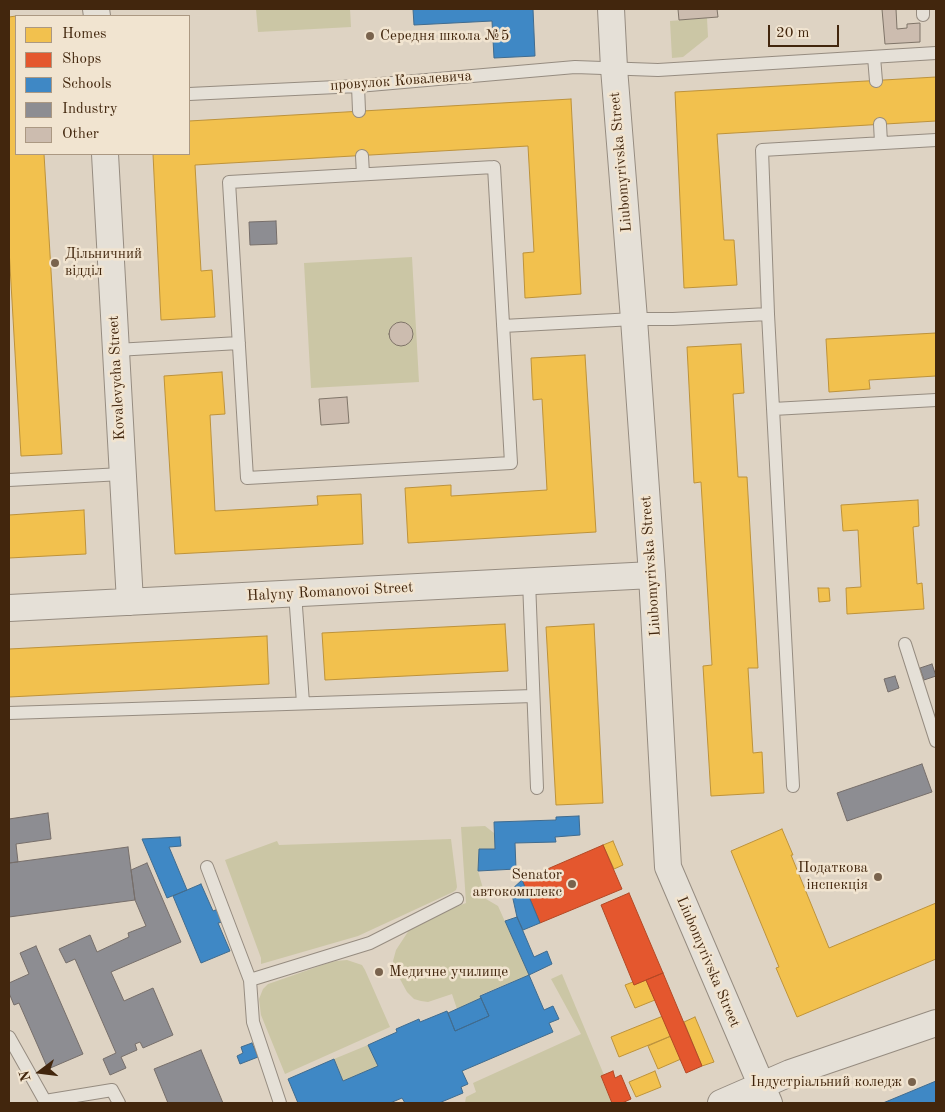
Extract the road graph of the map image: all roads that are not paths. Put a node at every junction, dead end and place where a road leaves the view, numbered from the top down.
1 (611, 9) edge
2 (936, 54) edge
3 (874, 57) junction
4 (614, 68) junction
5 (876, 81) dead end
6 (358, 86) junction
7 (190, 94) edge
8 (359, 111) dead end
9 (880, 124) dead end
10 (936, 140) edge
11 (881, 143) junction
12 (105, 155) edge
13 (362, 156) dead end
14 (363, 174) junction
15 (768, 314) junction
16 (634, 319) junction
17 (503, 326) junction
18 (239, 343) junction
19 (116, 350) junction
20 (936, 400) edge
21 (773, 409) junction
22 (122, 474) junction
23 (9, 480) edge
24 (652, 575) junction
25 (529, 582) junction
26 (295, 593) junction
27 (130, 602) junction
28 (9, 608) edge
29 (904, 644) dead end
30 (533, 696) junction
31 (303, 704) junction
32 (9, 713) edge
33 (936, 740) edge
34 (793, 786) dead end
35 (537, 788) dead end
36 (207, 867) dead end
37 (457, 899) dead end
38 (250, 980) junction
39 (936, 1023) edge
40 (9, 1037) edge
41 (765, 1094) edge
42 (118, 1103) edge
43 (280, 1103) edge
44 (721, 1103) edge

1 - 4 street, Liubomyrivska Street
2 - 3 lane, провулок Ковалевича
3 - 4 lane, провулок Ковалевича
3 - 5 lane
4 - 6 lane, провулок Ковалевича
4 - 16 street, Liubomyrivska Street
6 - 7 lane, провулок Ковалевича
6 - 8 lane
9 - 11 lane
10 - 11 lane
11 - 15 lane
12 - 19 street, Kovalevycha Street
13 - 14 lane
14 - 17 lane
14 - 18 lane
15 - 16 lane
15 - 21 lane
16 - 17 lane
16 - 24 street, Liubomyrivska Street
17 - 18 lane
18 - 19 lane
19 - 22 street, Kovalevycha Street
20 - 21 lane
21 - 34 lane
22 - 23 lane
22 - 27 street, Kovalevycha Street
24 - 25 street, Halyny Romanovoi Street
24 - 41 street, Liubomyrivska Street
25 - 26 street, Halyny Romanovoi Street
25 - 30 lane
26 - 27 street, Halyny Romanovoi Street
26 - 31 lane
27 - 28 street, Halyny Romanovoi Street
29 - 33 lane
30 - 31 lane
30 - 35 lane
31 - 32 lane
36 - 38 lane
37 - 38 lane
38 - 43 lane
39 - 41 street
40 - 42 lane
41 - 44 street

